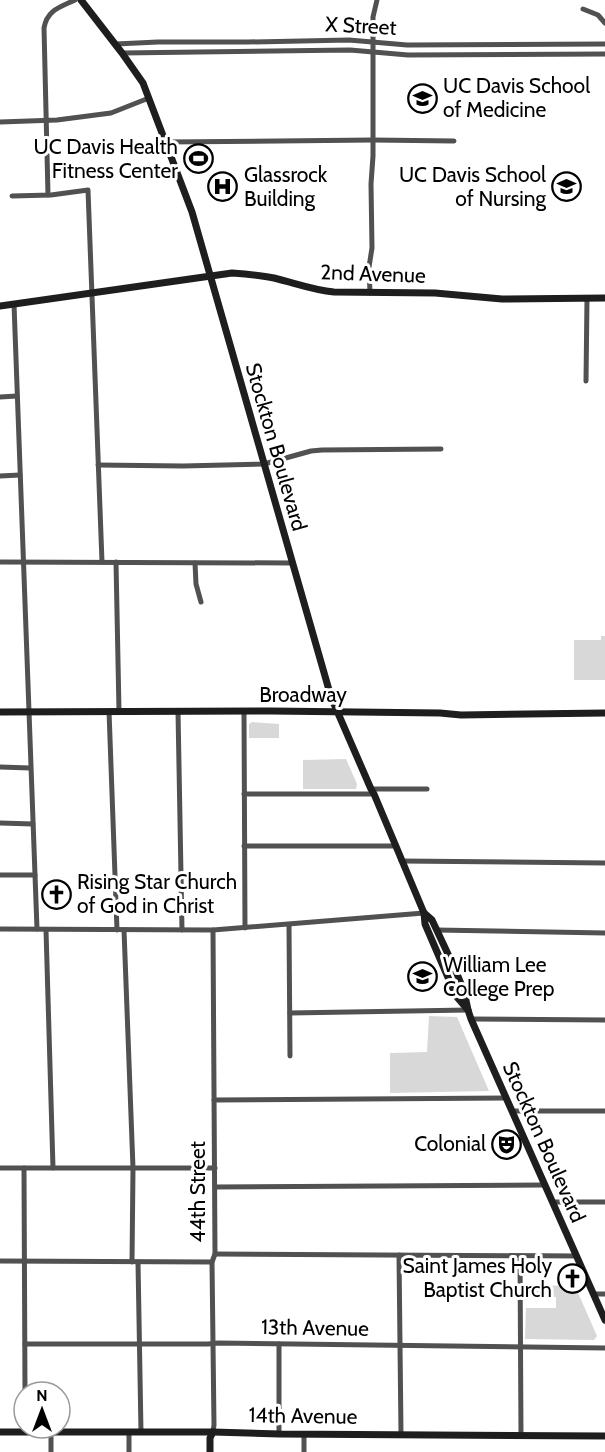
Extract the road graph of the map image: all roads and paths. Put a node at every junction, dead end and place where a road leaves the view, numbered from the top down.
1 (75, 0) edge
2 (81, 0) edge
3 (377, 0) edge
4 (583, 9) dead end
5 (605, 23) edge
6 (373, 43) junction
7 (116, 44) junction
8 (605, 44) edge
9 (373, 52) junction
10 (122, 53) junction
11 (605, 54) edge
12 (149, 98) junction
13 (46, 121) junction
14 (0, 122) edge
15 (373, 140) junction
16 (454, 141) dead end
17 (166, 142) junction
18 (48, 195) junction
19 (12, 196) dead end
20 (210, 276) junction
21 (370, 292) junction
22 (92, 293) junction
23 (587, 298) junction
24 (605, 298) edge
25 (14, 304) junction
26 (0, 306) edge
27 (586, 381) dead end
28 (17, 396) junction
29 (0, 397) edge
30 (441, 449) dead end
31 (264, 464) junction
32 (99, 465) junction
33 (20, 475) junction
34 (0, 476) edge
35 (0, 562) edge
36 (23, 562) junction
37 (102, 562) junction
38 (116, 562) junction
39 (195, 562) junction
40 (292, 563) junction
41 (201, 602) dead end
42 (109, 711) junction
43 (119, 711) junction
44 (178, 711) junction
45 (243, 711) junction
46 (337, 711) junction
47 (0, 712) edge
48 (29, 713) junction
49 (605, 713) edge
50 (0, 767) edge
51 (30, 768) junction
52 (428, 789) dead end
53 (372, 792) junction
54 (244, 794) junction
55 (0, 823) edge
56 (33, 824) junction
57 (244, 846) junction
58 (395, 846) junction
59 (402, 861) junction
60 (605, 862) edge
61 (0, 875) edge
62 (35, 875) junction
63 (424, 913) junction
64 (289, 925) junction
65 (245, 928) junction
66 (0, 929) edge
67 (37, 929) junction
68 (46, 930) junction
69 (120, 930) junction
70 (182, 930) junction
71 (213, 930) junction
72 (436, 930) junction
73 (605, 933) edge
74 (468, 1010) junction
75 (290, 1013) junction
76 (471, 1019) junction
77 (605, 1020) edge
78 (290, 1056) dead end
79 (506, 1098) junction
80 (214, 1100) junction
81 (512, 1111) junction
82 (605, 1111) edge
83 (0, 1168) edge
84 (24, 1168) junction
85 (53, 1168) junction
86 (132, 1168) junction
87 (215, 1168) junction
88 (545, 1185) junction
89 (215, 1187) junction
90 (553, 1202) junction
91 (605, 1202) edge
92 (215, 1254) junction
93 (399, 1255) junction
94 (520, 1256) junction
95 (577, 1257) junction
96 (0, 1262) edge
97 (24, 1262) junction
98 (135, 1262) junction
99 (212, 1262) junction
100 (593, 1294) junction
101 (605, 1294) edge
102 (605, 1320) edge
103 (25, 1344) junction
104 (140, 1344) junction
105 (213, 1344) junction
106 (279, 1344) junction
107 (400, 1345) junction
108 (520, 1347) junction
109 (605, 1348) edge
110 (25, 1380) edge
111 (72, 1432) edge
112 (129, 1432) junction
113 (141, 1432) junction
114 (213, 1432) junction
115 (279, 1434) junction
116 (304, 1434) junction
117 (401, 1434) junction
118 (521, 1435) junction
119 (605, 1436) edge
120 (129, 1452) edge
121 (210, 1452) edge
122 (304, 1452) edge

1 - 13 street
2 - 7 main road, Stockton Boulevard
3 - 6 street
4 - 5 street
6 - 7 street, X Street
6 - 8 street, X Street
6 - 9 street
7 - 10 main road, Stockton Boulevard
9 - 10 street, X Street
9 - 11 street, X Street
9 - 15 street
10 - 12 main road, Stockton Boulevard
12 - 13 street
12 - 17 main road, Stockton Boulevard
13 - 14 street
13 - 18 street
15 - 16 street
15 - 17 street
15 - 21 street
17 - 20 main road, Stockton Boulevard
18 - 19 street
18 - 22 street
20 - 21 main road, 2nd Avenue
20 - 22 main road, 2nd Avenue
20 - 31 main road, Stockton Boulevard
21 - 23 main road, 2nd Avenue
22 - 25 main road, 2nd Avenue
22 - 32 street
23 - 24 main road, 2nd Avenue
23 - 27 street
25 - 26 main road, 2nd Avenue
25 - 28 street
28 - 29 street
28 - 33 street
30 - 31 street
31 - 32 street
31 - 40 main road, Stockton Boulevard
32 - 37 street
33 - 34 street
33 - 36 street
35 - 36 street
36 - 37 street
36 - 48 street
37 - 38 street
38 - 39 street
38 - 43 street
39 - 40 street
39 - 41 street
40 - 46 main road, Stockton Boulevard
42 - 43 main road, Broadway
42 - 48 main road, Broadway
42 - 69 street
43 - 44 main road, Broadway
44 - 45 main road, Broadway
44 - 70 street
45 - 46 main road, Broadway
45 - 54 street
46 - 49 main road, Broadway
46 - 53 main road, Stockton Boulevard
47 - 48 main road, Broadway
48 - 51 street
50 - 51 street
51 - 56 street
52 - 53 street
53 - 54 street
53 - 58 main road, Stockton Boulevard
54 - 57 street
55 - 56 street
56 - 62 street
57 - 58 street
57 - 65 street
58 - 59 main road, Stockton Boulevard
59 - 60 street
59 - 63 main road, Stockton Boulevard
61 - 62 street
62 - 67 street
63 - 64 street
63 - 72 main road, Stockton Boulevard
63 - 74 main road, Stockton Boulevard
64 - 65 street
64 - 75 street
65 - 71 street
66 - 67 street
67 - 68 street
68 - 69 street
68 - 85 street
69 - 70 street
69 - 86 street
70 - 71 street
71 - 80 street, 44th Street
72 - 73 street
72 - 74 main road, Stockton Boulevard
74 - 75 street
74 - 76 main road, Stockton Boulevard
75 - 78 street
76 - 77 street
76 - 79 main road, Stockton Boulevard
79 - 80 street
79 - 81 main road, Stockton Boulevard
80 - 87 street, 44th Street
81 - 82 street
81 - 88 main road, Stockton Boulevard
83 - 84 street
84 - 85 street
84 - 97 street
85 - 86 street
86 - 87 street
86 - 98 street
87 - 89 street, 44th Street
88 - 89 street
88 - 90 main road, Stockton Boulevard
89 - 92 street, 44th Street
90 - 91 street
90 - 95 main road, Stockton Boulevard
92 - 93 street
92 - 99 street, 44th Street
93 - 94 street
93 - 107 street
94 - 95 street
94 - 108 street
95 - 100 main road, Stockton Boulevard
96 - 97 street
97 - 98 street
97 - 103 street
98 - 99 street
98 - 104 street
99 - 105 street, 44th Street
100 - 101 street
100 - 102 main road, Stockton Boulevard
103 - 104 street, 13th Avenue
103 - 110 street
104 - 105 street, 13th Avenue
104 - 113 street
105 - 106 street, 13th Avenue
105 - 114 street, 44th Street
106 - 107 street, 13th Avenue
106 - 115 street
107 - 108 street, 13th Avenue
107 - 117 street
108 - 109 street, 13th Avenue
108 - 118 street
111 - 112 main road, 14th Avenue
112 - 113 main road, 14th Avenue
112 - 120 street
113 - 114 main road, 14th Avenue
114 - 115 main road, 14th Avenue
114 - 121 main road, 44th Street
115 - 116 main road, 14th Avenue
116 - 117 main road, 14th Avenue
116 - 122 street
117 - 118 main road, 14th Avenue
118 - 119 main road, 14th Avenue

